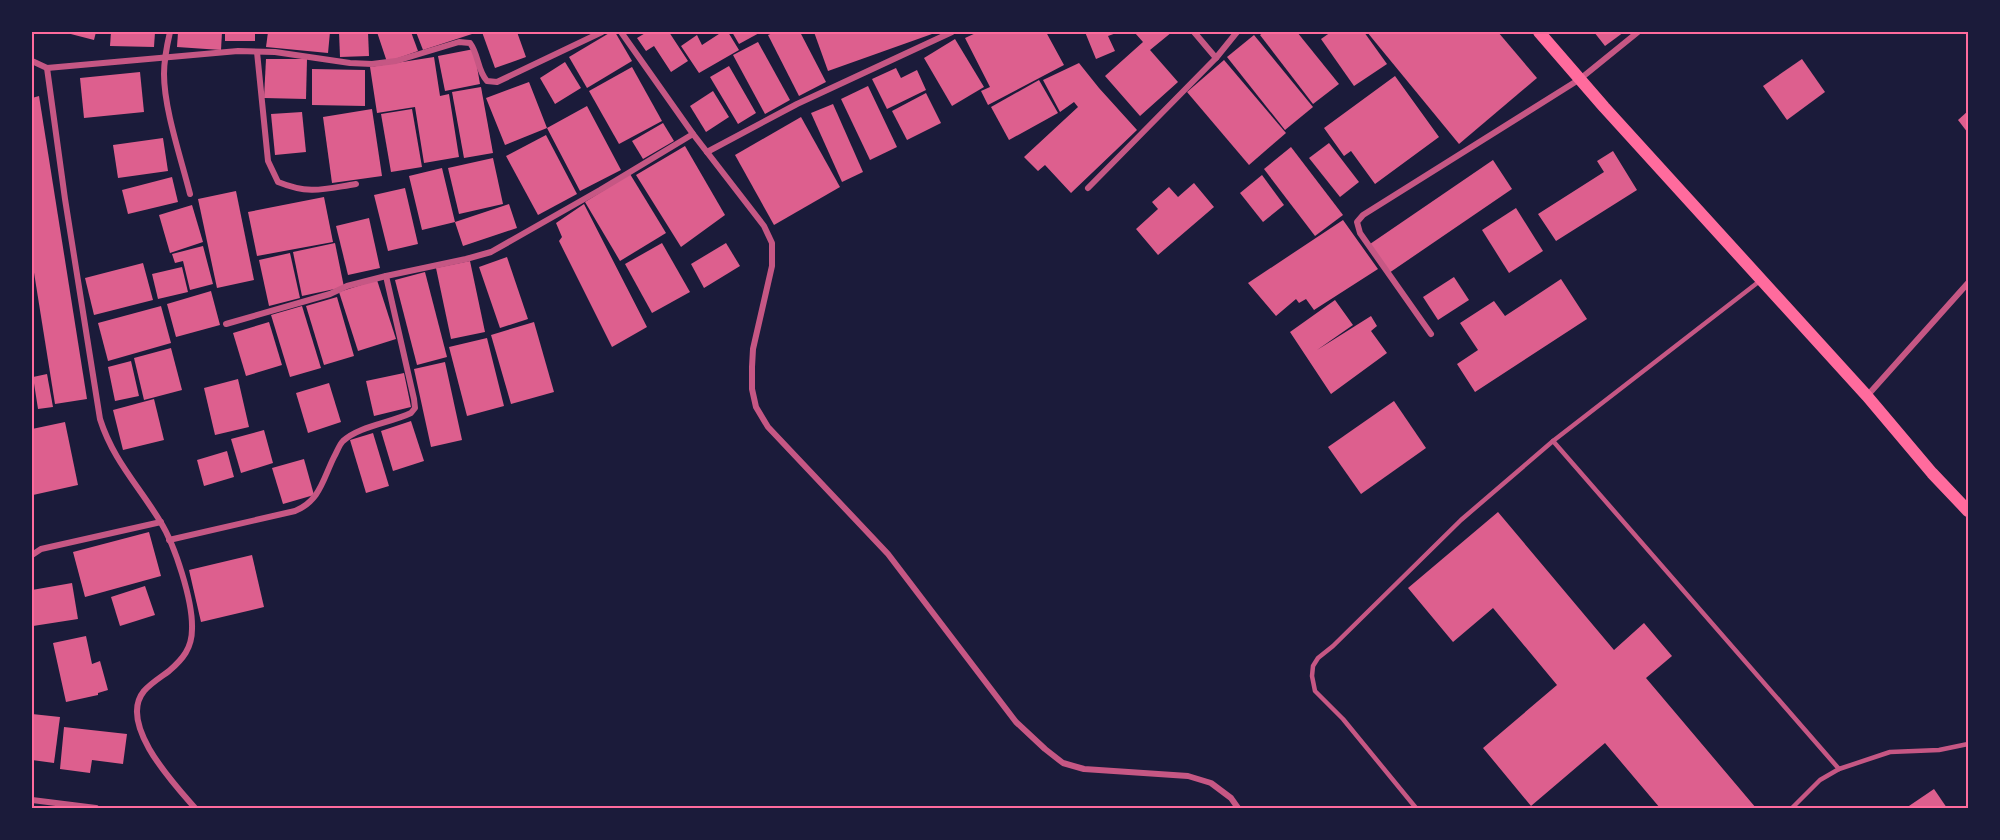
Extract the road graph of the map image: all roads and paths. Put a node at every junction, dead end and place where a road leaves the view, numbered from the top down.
1 (170, 32) edge
2 (602, 32) edge
3 (621, 32) edge
4 (952, 32) edge
5 (1194, 32) edge
6 (1237, 32) edge
7 (1539, 32) edge
8 (1638, 32) edge
9 (257, 52) junction
10 (165, 56) junction
11 (1216, 58) junction
12 (32, 61) edge
13 (47, 68) junction
14 (1580, 79) junction
15 (693, 134) junction
16 (707, 152) junction
17 (356, 184) dead end
18 (1088, 188) dead end
19 (190, 194) dead end
20 (386, 276) junction
21 (1761, 280) junction
22 (1968, 283) edge
23 (226, 324) dead end
24 (1431, 334) dead end
25 (1867, 396) junction
26 (1553, 441) junction
27 (1968, 511) edge
28 (161, 522) junction
29 (169, 540) junction
30 (32, 555) edge
31 (1968, 744) edge
32 (1839, 769) junction
33 (32, 800) edge
34 (96, 808) edge
35 (195, 808) edge
36 (1238, 808) edge
37 (1416, 808) edge
38 (1792, 808) edge

1 - 10 street
2 - 9 street
3 - 15 street
4 - 16 street
5 - 11 street
6 - 11 street
7 - 14 main road
8 - 14 street
9 - 10 street
9 - 17 street
10 - 13 street
10 - 19 street
11 - 18 street
12 - 13 street
13 - 28 street
14 - 21 main road
14 - 24 street
15 - 16 street
15 - 20 street
16 - 36 street
20 - 23 street
20 - 29 street
21 - 25 main road
21 - 26 lane
22 - 25 street
25 - 27 main road
26 - 32 lane
26 - 37 lane
28 - 29 street
28 - 30 street
29 - 35 street
31 - 32 lane
32 - 38 lane
33 - 34 street

